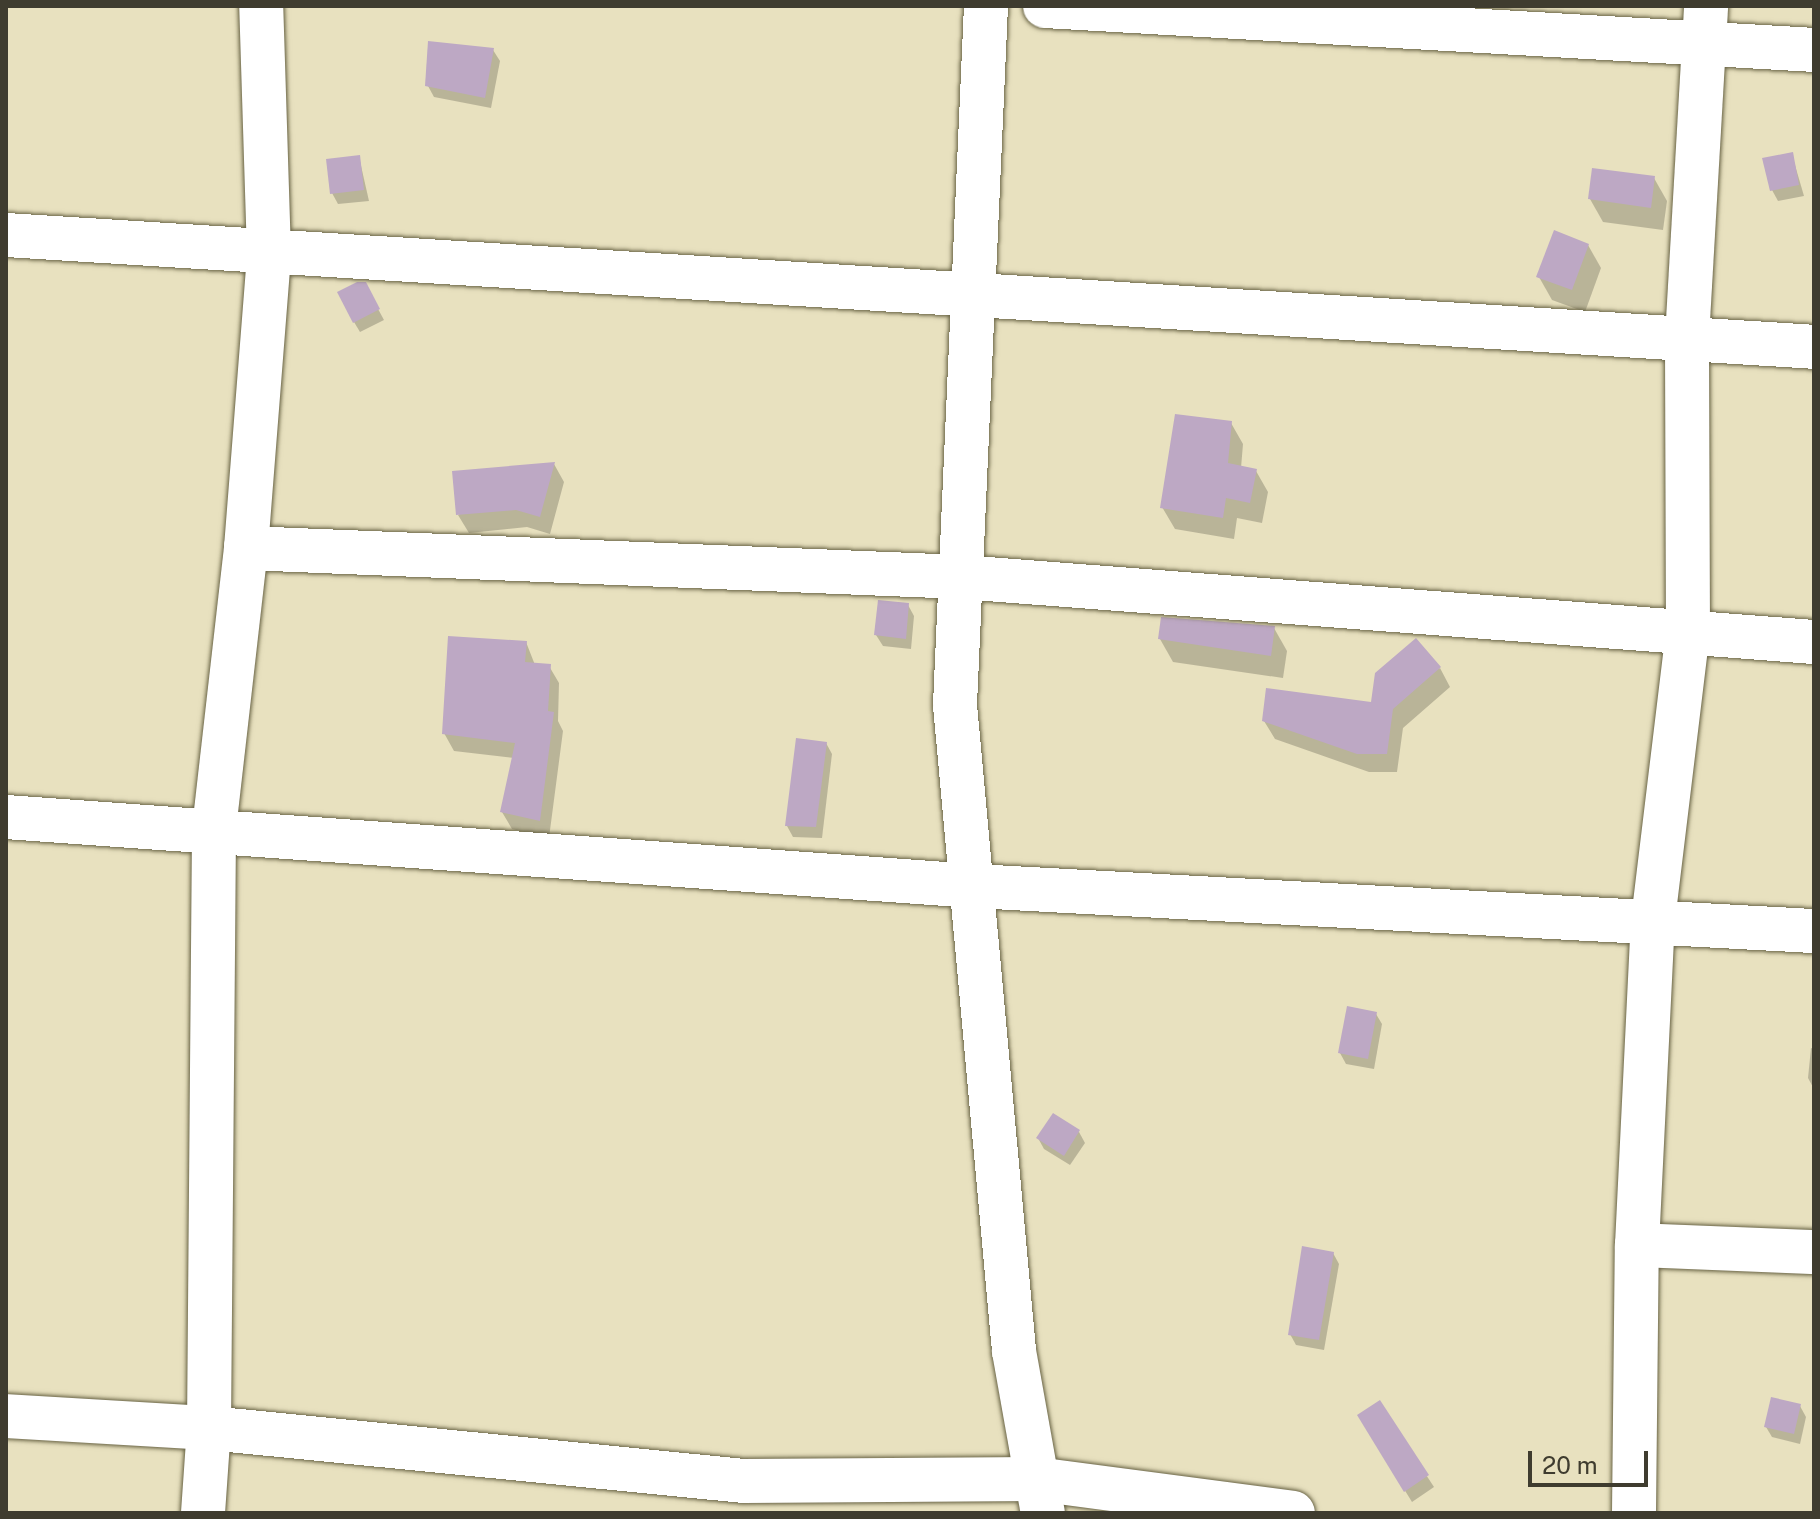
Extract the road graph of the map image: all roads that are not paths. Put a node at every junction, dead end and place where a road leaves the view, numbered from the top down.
1 (261, 6) edge
2 (986, 6) edge
3 (1045, 6) edge
4 (1705, 25) edge
5 (1814, 50) edge
6 (6, 235) edge
7 (269, 254) junction
8 (973, 292) junction
9 (1687, 338) junction
10 (1814, 347) edge
11 (246, 548) junction
12 (961, 577) junction
13 (1688, 632) junction
14 (1814, 642) edge
15 (6, 817) edge
16 (214, 829) junction
17 (974, 886) junction
18 (1653, 920) junction
19 (1814, 931) edge
20 (1637, 1245) junction
21 (1814, 1252) edge
22 (6, 1416) edge
23 (209, 1428) junction
24 (1039, 1496) edge
25 (203, 1513) edge
26 (1293, 1513) edge
27 (1634, 1513) edge

1 - 7 street
2 - 8 street
3 - 4 street
4 - 5 street
4 - 9 street
6 - 7 street
7 - 8 street
7 - 11 street
8 - 9 street
8 - 12 street
9 - 10 street
9 - 13 street
11 - 12 street
11 - 16 street
12 - 13 street
12 - 17 street
13 - 14 street
13 - 18 street
15 - 16 street
16 - 17 street
16 - 23 street
17 - 18 street
17 - 24 street
18 - 19 street
18 - 20 street
20 - 21 street
20 - 27 street
22 - 23 street
23 - 24 street
23 - 25 street
24 - 26 street

